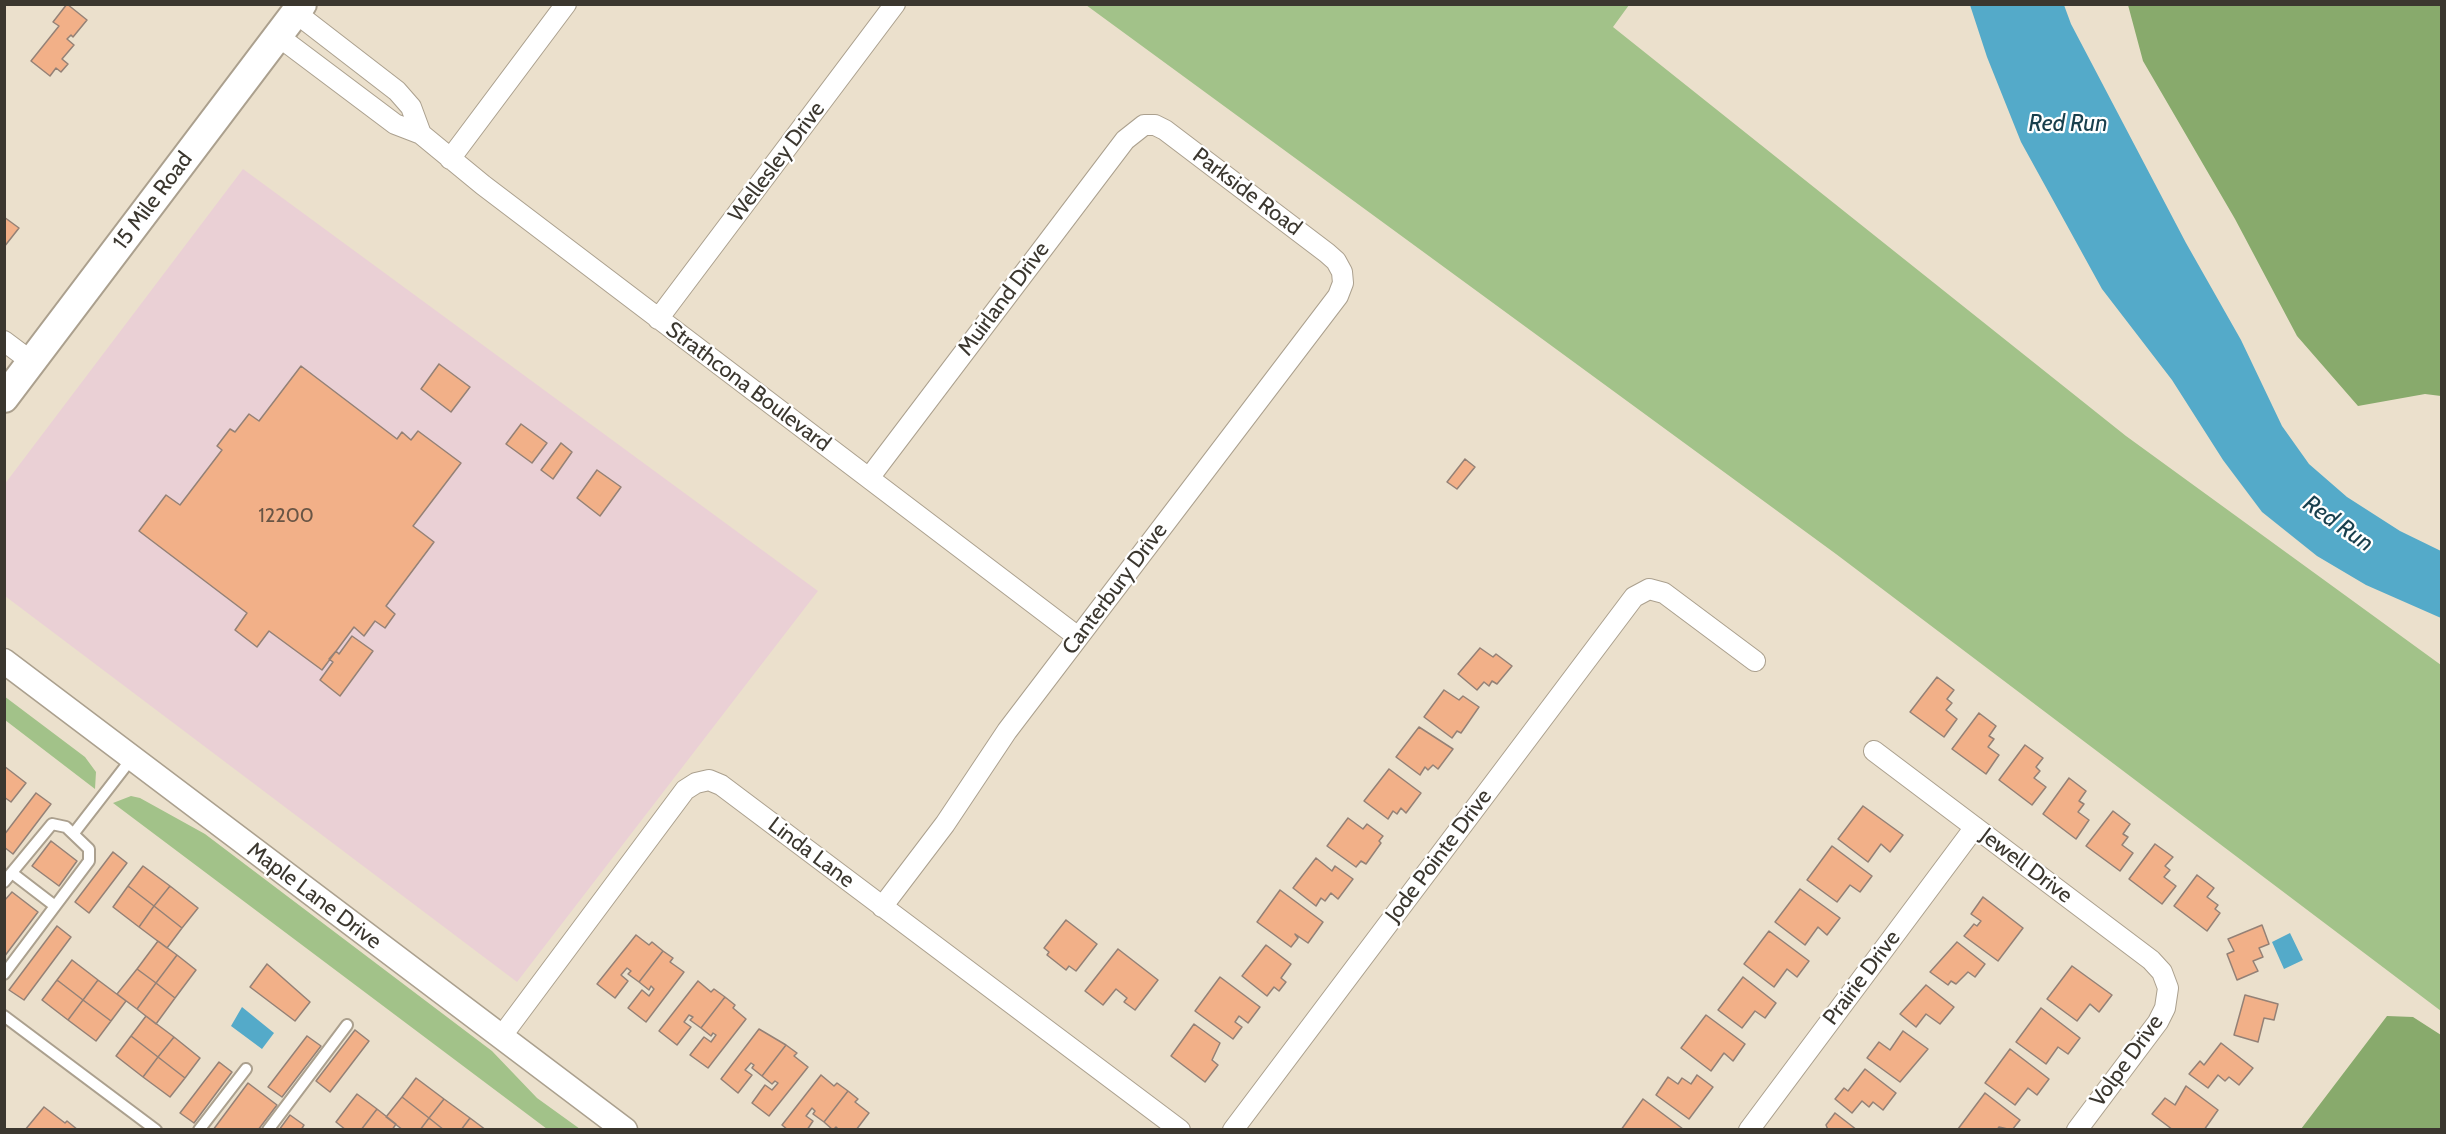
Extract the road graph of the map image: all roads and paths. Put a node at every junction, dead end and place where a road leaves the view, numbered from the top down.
1 (566, 4) edge
2 (895, 4) edge
3 (299, 9) edge
4 (278, 36) junction
5 (371, 70) junction
6 (353, 93) junction
7 (1144, 125) joint
8 (421, 134) junction
9 (450, 159) junction
10 (1342, 272) joint
11 (658, 319) junction
12 (4, 341) edge
13 (32, 362) junction
14 (4, 398) edge
15 (868, 478) junction
16 (1078, 637) junction
17 (4, 661) edge
18 (1755, 661) dead end
19 (1874, 751) dead end
20 (132, 758) junction
21 (1975, 827) junction
22 (74, 833) junction
23 (12, 873) junction
24 (4, 882) edge
25 (55, 906) junction
26 (882, 907) junction
27 (4, 974) edge
28 (2168, 988) joint
29 (4, 1016) edge
30 (347, 1025) dead end
31 (501, 1037) junction
32 (246, 1068) dead end
33 (623, 1129) edge
34 (156, 1130) edge
35 (199, 1130) edge
36 (267, 1130) edge
37 (1180, 1130) edge
38 (1233, 1130) edge
39 (1749, 1130) edge
40 (2077, 1130) edge

1 - 9 street
2 - 11 street, Wellesley Drive
3 - 4 main road, 15 Mile Road
3 - 5 street, Strathcona Boulevard
4 - 6 street, Strathcona Boulevard
4 - 13 main road, 15 Mile Road
5 - 6 street
5 - 8 street, Strathcona Boulevard
6 - 8 street, Strathcona Boulevard
7 - 10 street, Parkside Road
7 - 15 street, Muirland Drive
8 - 9 street, Strathcona Boulevard
9 - 11 street, Strathcona Boulevard
10 - 16 street, Canterbury Drive
11 - 15 street, Strathcona Boulevard
12 - 13 street
13 - 14 main road, 15 Mile Road
15 - 16 street, Strathcona Boulevard
16 - 26 street, Canterbury Drive
17 - 20 street, Maple Lane Drive
18 - 38 street, Jode Pointe Drive
19 - 21 street, Jewell Drive
20 - 22 lane
20 - 31 street, Maple Lane Drive
21 - 28 street, Jewell Drive
21 - 39 street, Prairie Drive
22 - 23 lane
22 - 25 lane
23 - 24 lane
23 - 25 lane
25 - 27 lane
26 - 31 street, Linda Lane
26 - 37 street, Linda Lane
28 - 40 street, Volpe Drive
29 - 34 lane
30 - 36 lane
31 - 33 street, Maple Lane Drive
32 - 35 lane

